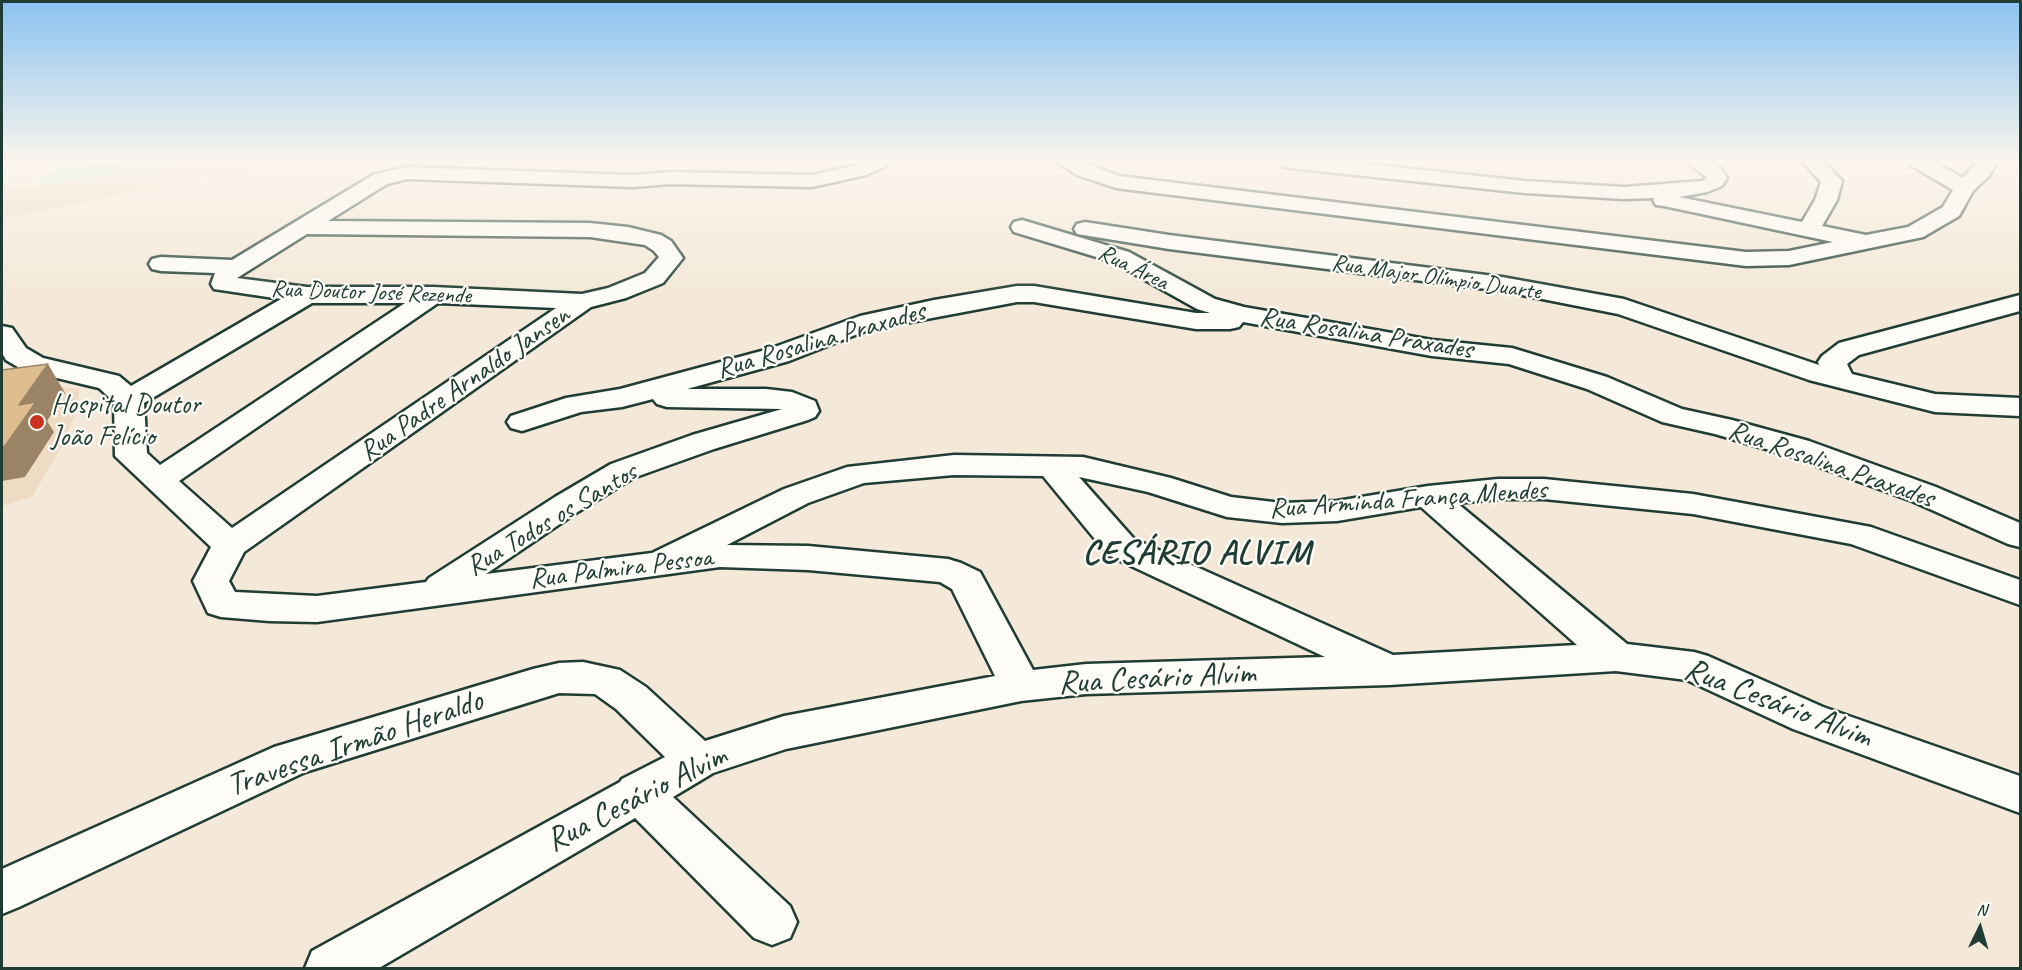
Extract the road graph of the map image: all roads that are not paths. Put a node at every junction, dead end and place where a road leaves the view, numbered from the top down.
1 (334, 207) edge
2 (593, 207) edge
3 (613, 207) edge
4 (1219, 207) edge
5 (1699, 207) edge
6 (1822, 207) edge
7 (1953, 207) edge
8 (302, 227) junction
9 (1023, 227) joint
10 (1809, 228) junction
11 (1349, 238) junction
12 (1868, 242) junction
13 (161, 264) dead end
14 (237, 267) junction
15 (307, 295) junction
16 (433, 295) junction
17 (582, 302) junction
18 (2020, 303) edge
19 (1242, 314) junction
20 (2, 334) edge
21 (1841, 379) junction
22 (622, 398) junction
23 (129, 399) junction
24 (2020, 407) edge
25 (522, 422) dead end
26 (1053, 467) junction
27 (158, 481) junction
28 (1428, 496) junction
29 (2020, 536) edge
30 (230, 545) junction
31 (664, 562) junction
32 (433, 593) junction
33 (2020, 593) edge
34 (1616, 657) junction
35 (1389, 670) junction
36 (1021, 686) junction
37 (697, 760) junction
38 (638, 792) junction
39 (2020, 795) edge
40 (2, 892) edge
41 (772, 922) dead end
42 (331, 969) edge

1 - 8 street
2 - 8 street, Rua Padre Arnaldo Jansen
3 - 17 street, Rua Padre Arnaldo Jansen
4 - 11 street
5 - 10 street
6 - 10 street
7 - 12 street
8 - 14 street
9 - 11 street, Rua Major Olímpio Duarte
9 - 19 street, Rua Área
10 - 12 street
11 - 12 street
11 - 21 street, Rua Major Olímpio Duarte
13 - 14 street, Rua Doutor José Rezende
14 - 15 street, Rua Doutor José Rezende
15 - 16 street, Rua Doutor José Rezende
15 - 23 street
16 - 17 street, Rua Doutor José Rezende
16 - 27 street
17 - 30 street, Rua Padre Arnaldo Jansen
18 - 21 street
19 - 22 street, Rua Rosalina Praxades
19 - 29 street, Rua Rosalina Praxades
20 - 23 street
21 - 24 street, Rua Major Olímpio Duarte
22 - 25 street, Rua Rosalina Praxades
22 - 32 street, Rua Todos os Santos
23 - 27 street
26 - 28 street, Rua Arminda França Mendes
26 - 31 street, Rua Arminda França Mendes
26 - 35 street
27 - 30 street
28 - 33 street, Rua Arminda França Mendes
28 - 34 street
30 - 32 street, Rua Palmira Pessoa
31 - 32 street, Rua Palmira Pessoa
31 - 36 street, Rua Palmira Pessoa
34 - 35 street, Rua Cesário Alvim
34 - 39 street, Rua Cesário Alvim
35 - 36 street, Rua Cesário Alvim
36 - 37 street, Rua Cesário Alvim
37 - 38 street, Rua Cesário Alvim
37 - 40 street, Travessa Irmão Heraldo
38 - 41 street
38 - 42 street, Rua Cesário Alvim

